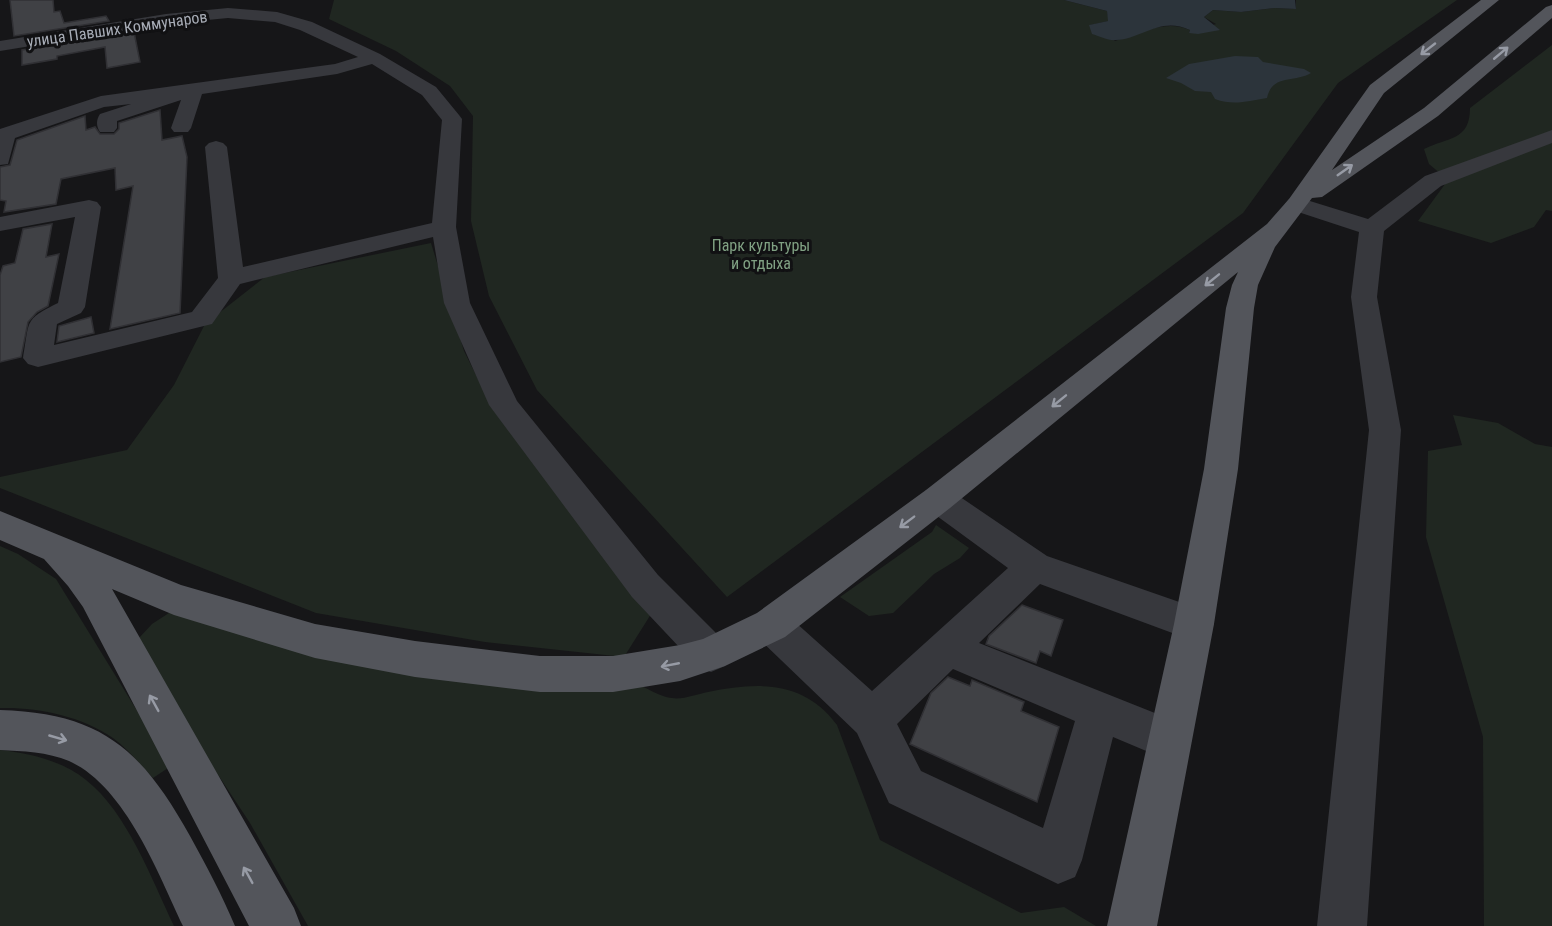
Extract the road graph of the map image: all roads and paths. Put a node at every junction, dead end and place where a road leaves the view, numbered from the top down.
1 (168, 0) edge
2 (1491, 0) edge
3 (1552, 10) edge
4 (166, 19) junction
5 (0, 46) edge
6 (374, 58) junction
7 (194, 89) junction
8 (106, 128) dead end
9 (181, 128) dead end
10 (1552, 136) edge
11 (216, 147) dead end
12 (0, 159) edge
13 (1297, 204) junction
14 (0, 224) edge
15 (444, 227) junction
16 (1371, 228) junction
17 (1274, 230) junction
18 (231, 278) junction
19 (938, 499) junction
20 (19, 533) edge
21 (1034, 567) junction
22 (1194, 624) junction
23 (771, 625) junction
24 (949, 649) junction
25 (711, 654) junction
26 (1099, 711) junction
27 (872, 719) junction
28 (0, 730) edge
29 (1170, 740) junction
30 (210, 926) edge
31 (276, 926) edge
32 (1132, 926) edge
33 (1342, 926) edge

1 - 4 street
2 -> 13 main road
13 -> 3 main road
4 - 5 street, улица Павших Коммунаров
4 - 6 street, улица Павших Коммунаров
6 - 7 street
6 - 15 street, улица Павших Коммунаров
7 - 8 street
7 - 9 street
7 - 12 street
10 - 16 street
11 - 18 street
13 - 16 street
13 - 17 main road
14 - 18 street
15 - 18 street
15 - 25 street, улица Павших Коммунаров
16 - 33 street
17 -> 19 main road
17 - 22 main road
19 - 21 street
19 -> 23 main road
25 -> 20 main road
31 -> 20 main road
21 - 22 street
21 - 24 street
22 - 29 main road
23 - 25 main road
23 - 27 street
24 - 26 street
24 - 27 street
26 - 27 street
26 - 29 street
28 -> 30 main road
29 - 32 main road

